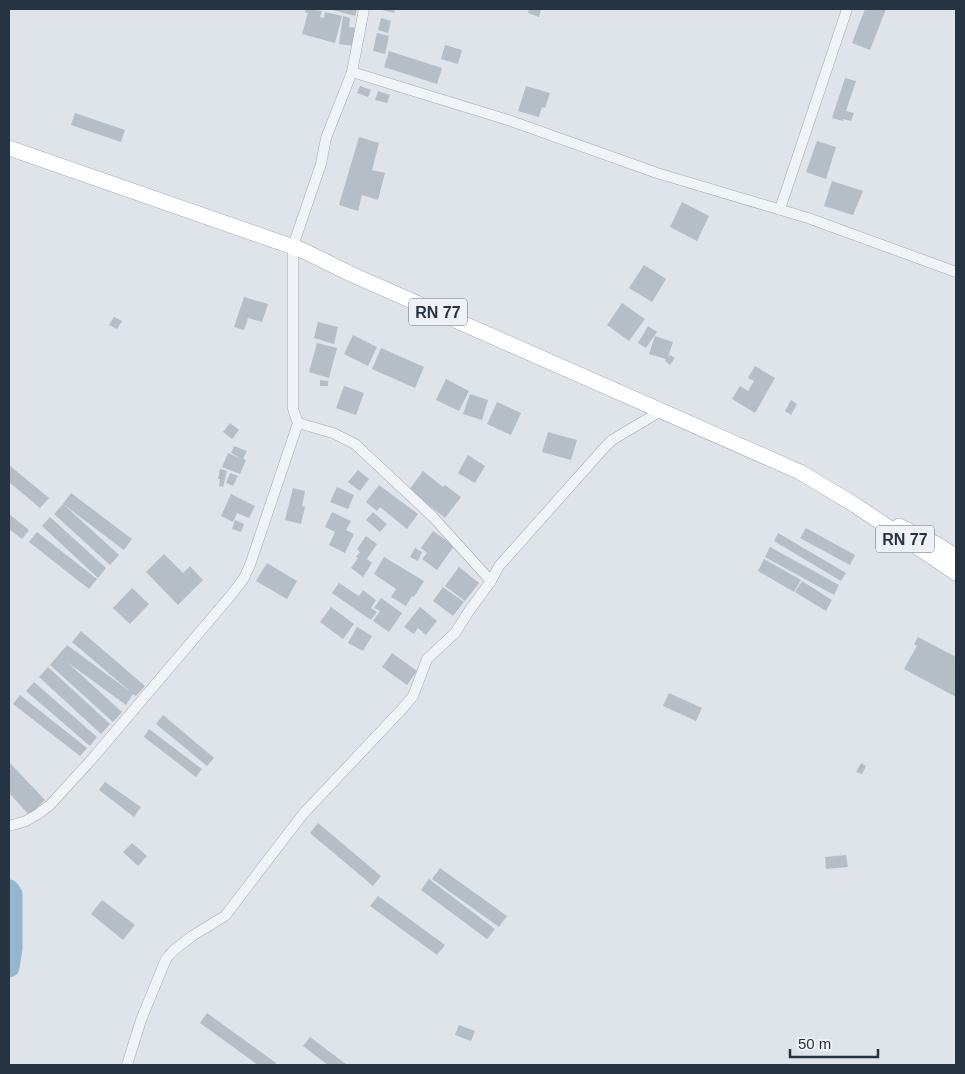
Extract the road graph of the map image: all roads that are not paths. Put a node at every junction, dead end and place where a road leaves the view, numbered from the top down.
1 (364, 9) edge
2 (847, 9) edge
3 (352, 72) junction
4 (9, 148) edge
5 (780, 209) junction
6 (293, 246) junction
7 (956, 272) edge
8 (661, 411) junction
9 (298, 424) junction
10 (855, 505) junction
11 (956, 557) edge
12 (956, 574) edge
13 (491, 581) junction
14 (9, 826) edge
15 (127, 1065) edge

1 - 3 street
2 - 5 street
3 - 5 street
3 - 6 street
4 - 6 main road, RN 77
5 - 7 street
6 - 8 main road, RN 77
6 - 9 street
8 - 10 main road, RN 77
8 - 13 street
9 - 13 street
9 - 14 street
10 - 11 main road, RN 77
10 - 12 main road, RN 77
13 - 15 street

